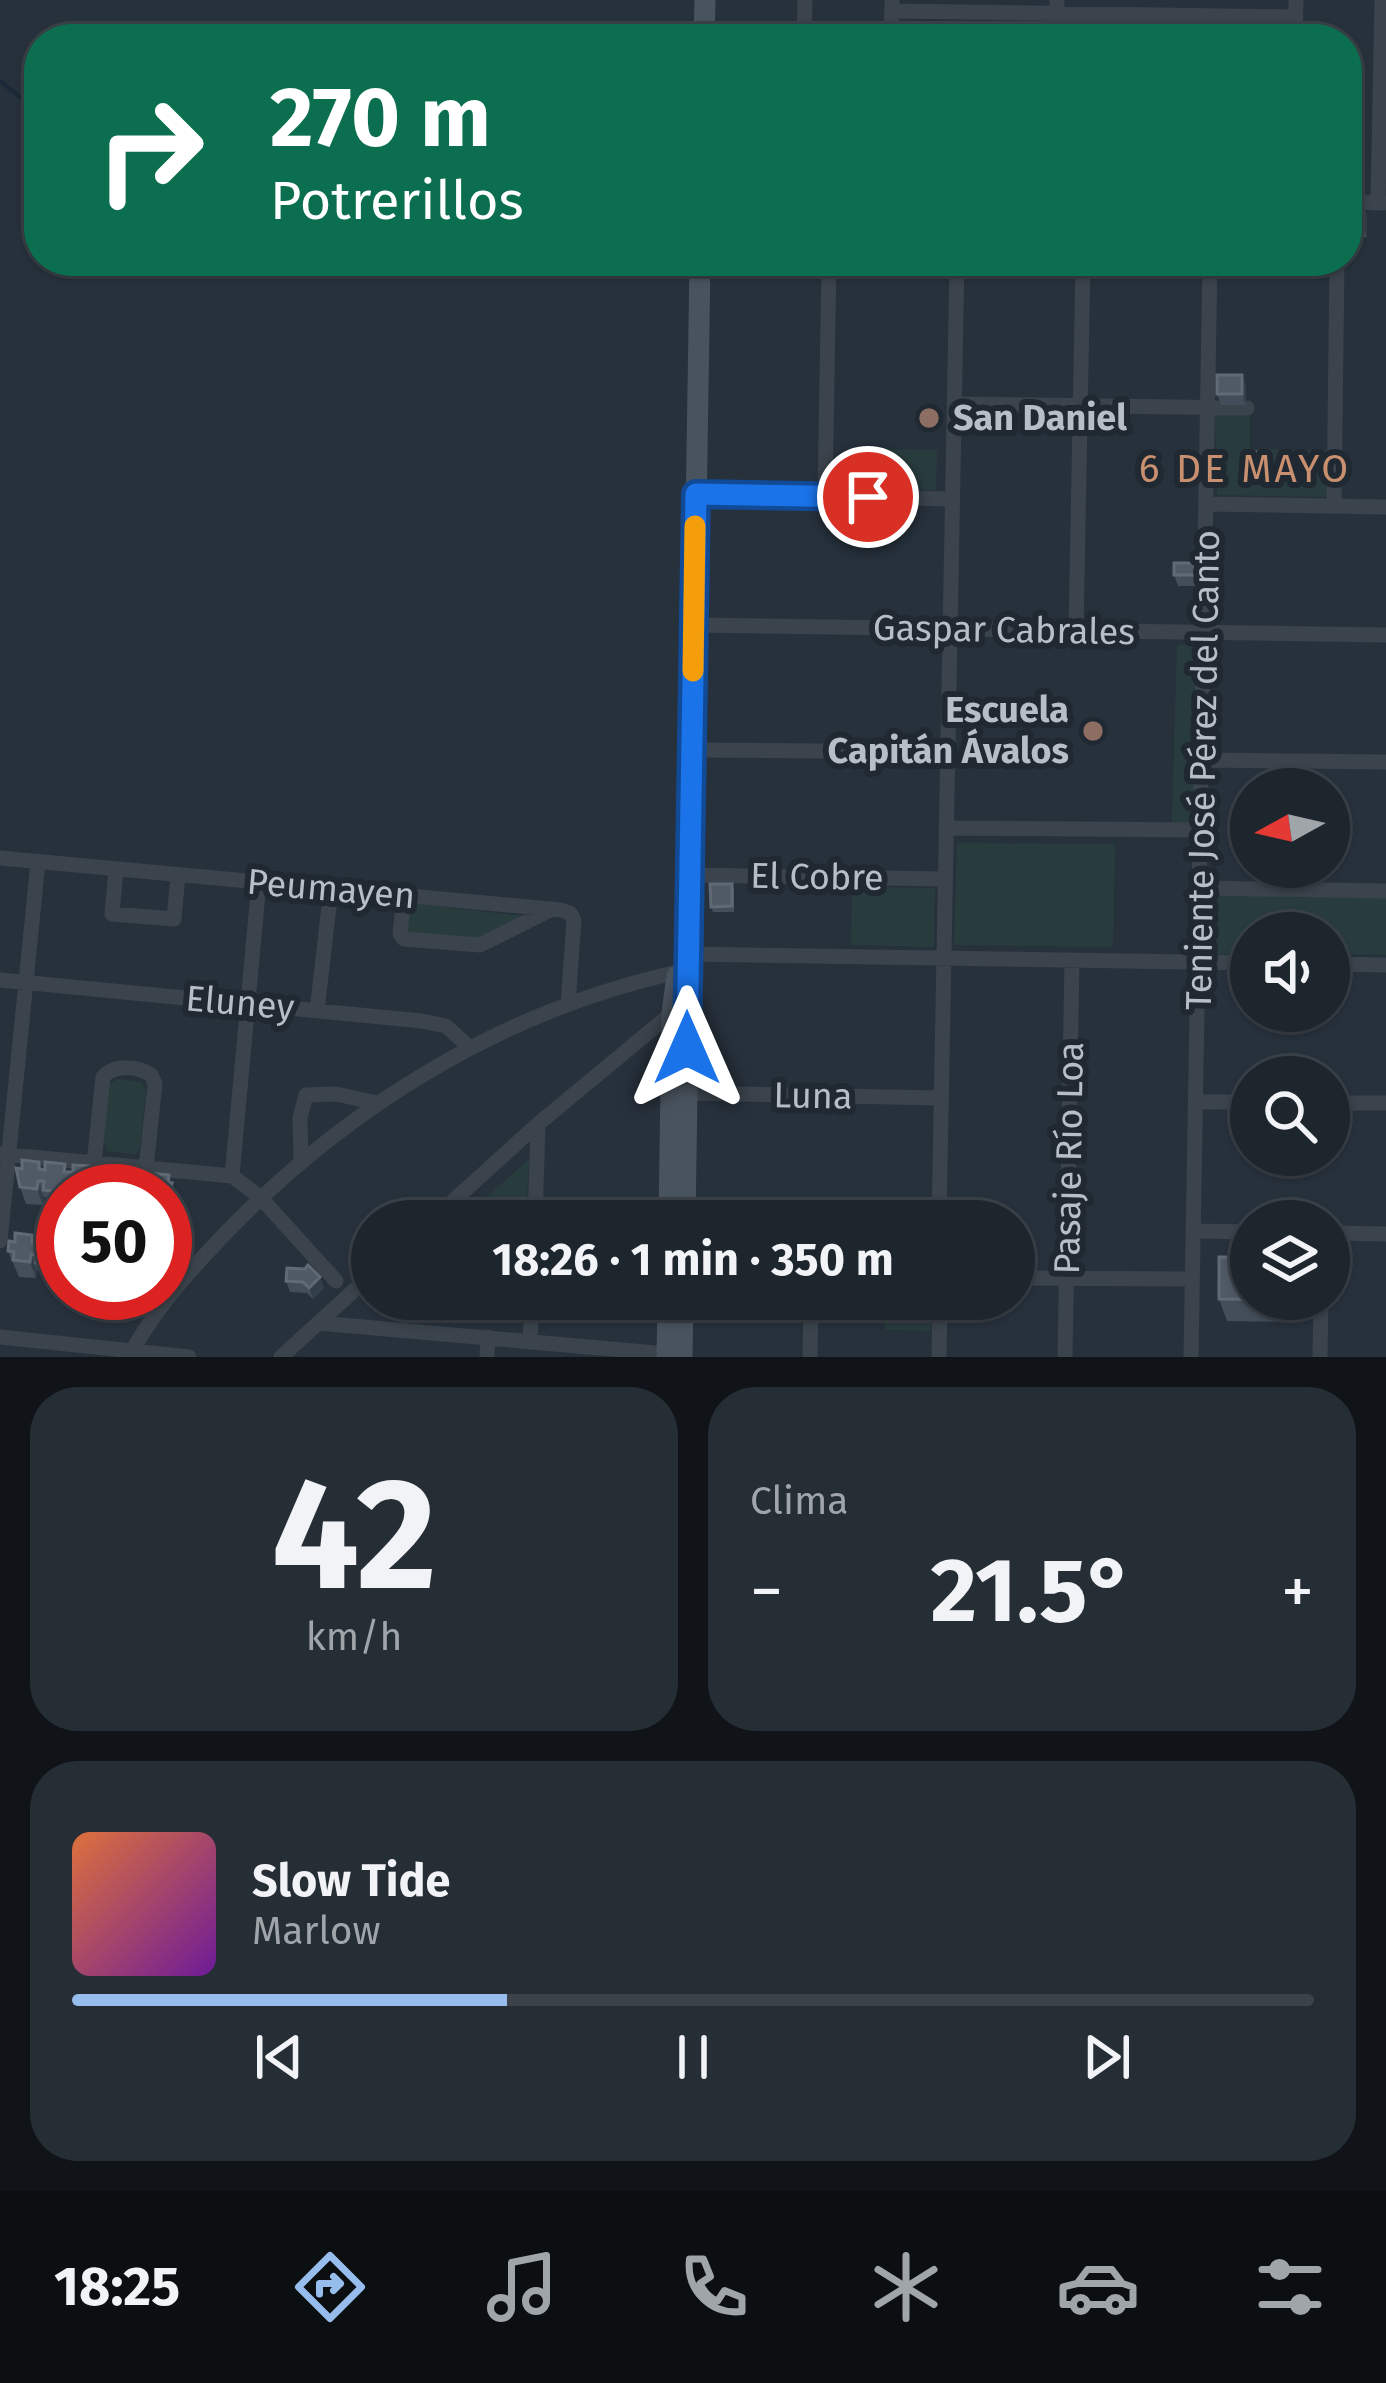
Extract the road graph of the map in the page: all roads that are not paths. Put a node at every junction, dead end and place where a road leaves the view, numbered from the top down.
1 (1382, 0) edge
2 (892, 6) edge
3 (1056, 7) edge
4 (1296, 9) edge
5 (1382, 203) edge
6 (700, 276) edge
7 (829, 276) edge
8 (957, 276) edge
9 (1083, 276) edge
10 (1210, 276) edge
11 (1336, 276) edge
12 (954, 404) junction
13 (1081, 406) junction
14 (1208, 407) junction
15 (1247, 408) dead end
16 (696, 494) junction
17 (825, 496) junction
18 (952, 499) junction
19 (1207, 504) junction
20 (1334, 506) junction
21 (1386, 507) edge
22 (694, 625) junction
23 (950, 629) junction
24 (1076, 631) junction
25 (1205, 632) junction
26 (1386, 635) edge
27 (691, 750) junction
28 (947, 752) junction
29 (1203, 760) junction
30 (1386, 762) edge
31 (946, 828) junction
32 (1202, 830) junction
33 (0, 858) edge
34 (38, 862) junction
35 (116, 869) junction
36 (178, 875) junction
37 (689, 875) junction
38 (945, 879) junction
39 (259, 882) junction
40 (1201, 888) junction
41 (332, 889) junction
42 (1386, 890) edge
43 (404, 896) junction
44 (553, 909) junction
45 (943, 958) junction
46 (1072, 960) junction
47 (1200, 962) junction
48 (682, 963) junction
49 (1230, 963) edge
50 (1350, 964) edge
51 (1386, 965) edge
52 (0, 980) edge
53 (26, 983) junction
54 (248, 1004) junction
55 (568, 1004) junction
56 (317, 1010) junction
57 (672, 1013) junction
58 (470, 1048) junction
59 (686, 1094) junction
60 (941, 1099) junction
61 (1198, 1102) junction
62 (1230, 1102) edge
63 (377, 1103) junction
64 (1350, 1103) edge
65 (1386, 1103) edge
66 (538, 1124) junction
67 (4, 1154) edge
68 (301, 1161) junction
69 (94, 1163) junction
70 (104, 1164) edge
71 (146, 1164) edge
72 (192, 1172) edge
73 (232, 1176) junction
74 (261, 1198) junction
75 (454, 1200) edge
76 (536, 1200) edge
77 (669, 1200) edge
78 (685, 1200) edge
79 (939, 1200) edge
80 (1196, 1231) junction
81 (1230, 1232) edge
82 (1350, 1233) edge
83 (1386, 1234) edge
84 (0, 1241) edge
85 (1035, 1278) edge
86 (1066, 1279) junction
87 (1192, 1279) junction
88 (336, 1281) dead end
89 (351, 1293) edge
90 (531, 1320) edge
91 (669, 1320) edge
92 (679, 1320) edge
93 (811, 1320) edge
94 (940, 1320) edge
95 (1321, 1320) edge
96 (318, 1323) junction
97 (0, 1337) edge
98 (488, 1337) junction
99 (530, 1341) junction
100 (130, 1353) edge
101 (672, 1356) edge
102 (189, 1357) edge
103 (280, 1357) edge
104 (487, 1357) edge
105 (810, 1357) edge
106 (939, 1357) edge
107 (1065, 1357) edge
108 (1191, 1357) edge
109 (1320, 1357) edge

1 - 5 street
2 - 3 street
3 - 4 street
6 - 16 main road
7 - 17 street
8 - 12 street
9 - 13 street
10 - 14 street, Teniente José Pérez del Canto
11 - 20 street
12 - 13 street
12 - 18 street
13 - 14 street
13 - 24 street
14 - 15 street
14 - 19 street, Teniente José Pérez del Canto
16 - 17 street
16 - 22 main road
17 - 18 street
18 - 23 street
19 - 20 street
19 - 25 street, Teniente José Pérez del Canto
20 - 21 street
22 - 23 street, Gaspar Cabrales
22 - 27 main road
23 - 24 street, Gaspar Cabrales
23 - 28 street
24 - 25 street, Gaspar Cabrales
25 - 26 street, Gaspar Cabrales
25 - 29 street, Teniente José Pérez del Canto
27 - 28 street
27 - 37 main road
28 - 31 street
29 - 30 street
29 - 32 street, Teniente José Pérez del Canto
31 - 32 street
31 - 38 street
32 - 40 street, Teniente José Pérez del Canto
33 - 34 street, Peumayen
34 - 35 street, Peumayen
34 - 53 street
35 - 36 street, Peumayen
35 - 36 street
36 - 39 street, Peumayen
37 - 38 street, El Cobre
37 - 48 main road
38 - 45 street
39 - 41 street, Peumayen
39 - 54 street
40 - 42 street
40 - 47 street, Teniente José Pérez del Canto
41 - 43 street, Peumayen
41 - 56 street
43 - 44 street, Peumayen
43 - 44 street
44 - 55 street
45 - 46 street
45 - 48 street
45 - 60 street
46 - 47 street
46 - 86 street, Pasaje Río Loa
47 - 49 street
47 - 61 street, Teniente José Pérez del Canto
48 - 55 street
48 - 57 main road
48 - 59 main road
50 - 51 street
52 - 53 street, Eluney
53 - 54 street, Eluney
53 - 67 street
54 - 56 street, Eluney
54 - 73 street
55 - 58 street
56 - 58 street, Eluney
57 - 66 street
57 - 77 main road
58 - 63 street
59 - 60 street, Luna
59 - 78 main road
60 - 79 street
61 - 62 street
61 - 80 street, Teniente José Pérez del Canto
63 - 68 street
63 - 68 street
64 - 65 street
66 - 75 street
66 - 76 street
67 - 69 street
67 - 84 street
68 - 74 street
69 - 70 street
69 - 71 street
72 - 73 street
73 - 74 street
74 - 88 street
74 - 100 street
80 - 81 street
80 - 87 street, Teniente José Pérez del Canto
82 - 83 street
85 - 86 street
86 - 87 street
86 - 107 street, Pasaje Río Loa
87 - 108 street, Teniente José Pérez del Canto
89 - 96 street
90 - 99 street
91 - 101 main road
92 - 101 main road
93 - 105 street
94 - 106 street
95 - 109 street
96 - 98 street
96 - 103 street
97 - 100 street
98 - 99 street
98 - 104 street
99 - 101 street
100 - 102 street

